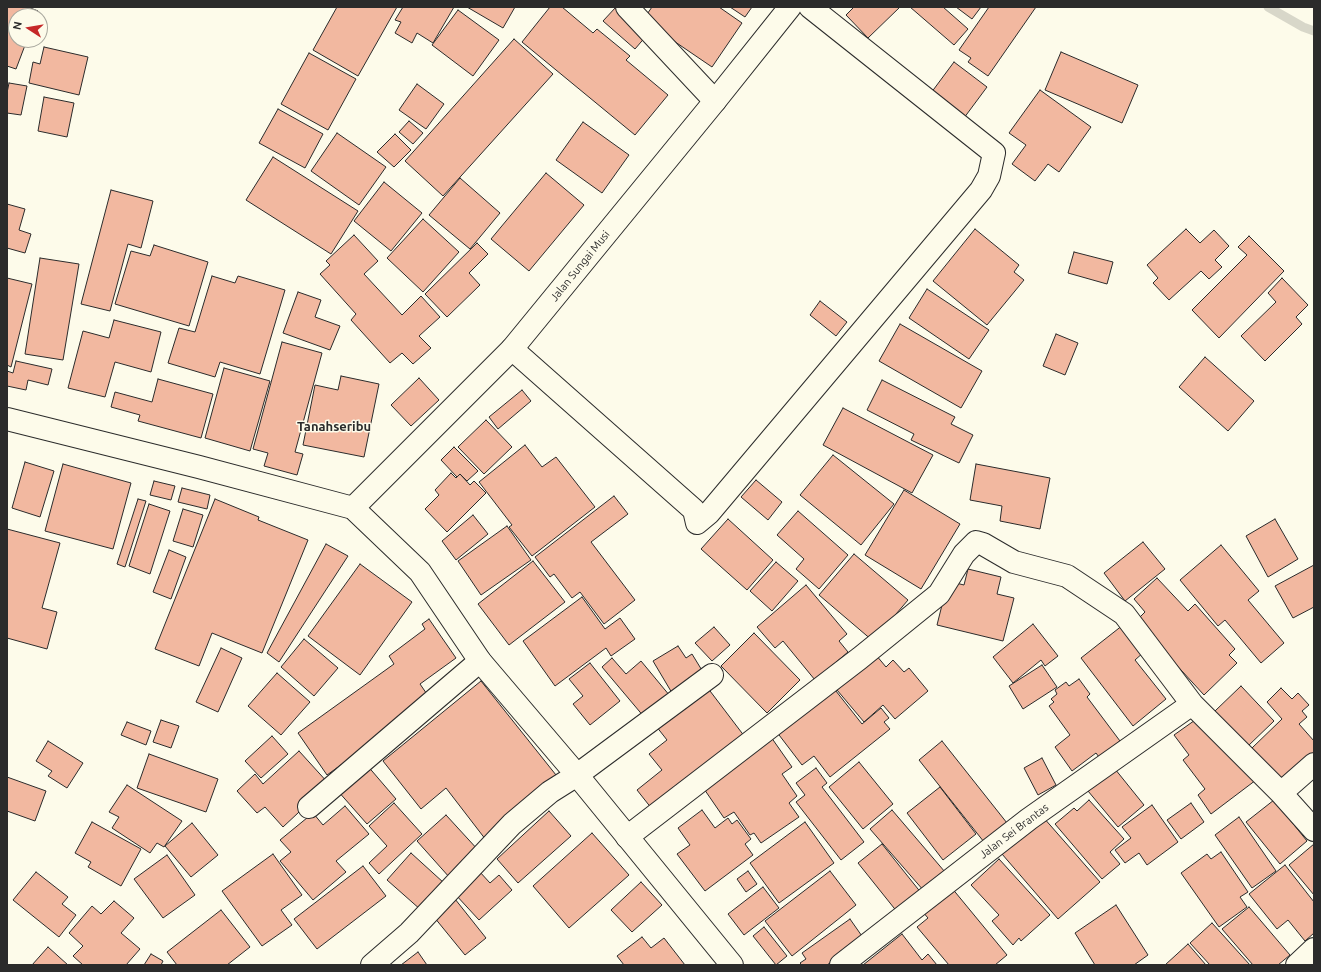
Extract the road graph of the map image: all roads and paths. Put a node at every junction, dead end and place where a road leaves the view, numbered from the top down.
1 (627, 7) edge
2 (790, 7) edge
3 (810, 7) edge
4 (715, 101) junction
5 (512, 349) junction
6 (7, 419) edge
7 (352, 508) junction
8 (480, 661) junction
9 (712, 675) dead end
10 (1192, 704) junction
11 (1314, 764) edge
12 (577, 774) junction
13 (1281, 793) junction
14 (309, 807) dead end
15 (1314, 830) edge
16 (627, 837) junction
17 (1314, 949) edge
18 (372, 965) edge
19 (732, 965) edge
20 (841, 965) edge
21 (1297, 965) edge

1 - 4 street
2 - 4 street, Jalan Sungai Musi
3 - 5 street
4 - 5 street, Jalan Sungai Musi
5 - 7 street, Jalan Sungai Musi
6 - 7 street
7 - 8 street
8 - 12 street
8 - 14 street
9 - 12 street
10 - 13 street
10 - 16 street
10 - 20 street, Jalan Sei Brantas
11 - 13 street
12 - 16 street
12 - 18 street
13 - 15 street
16 - 19 street
17 - 21 street

